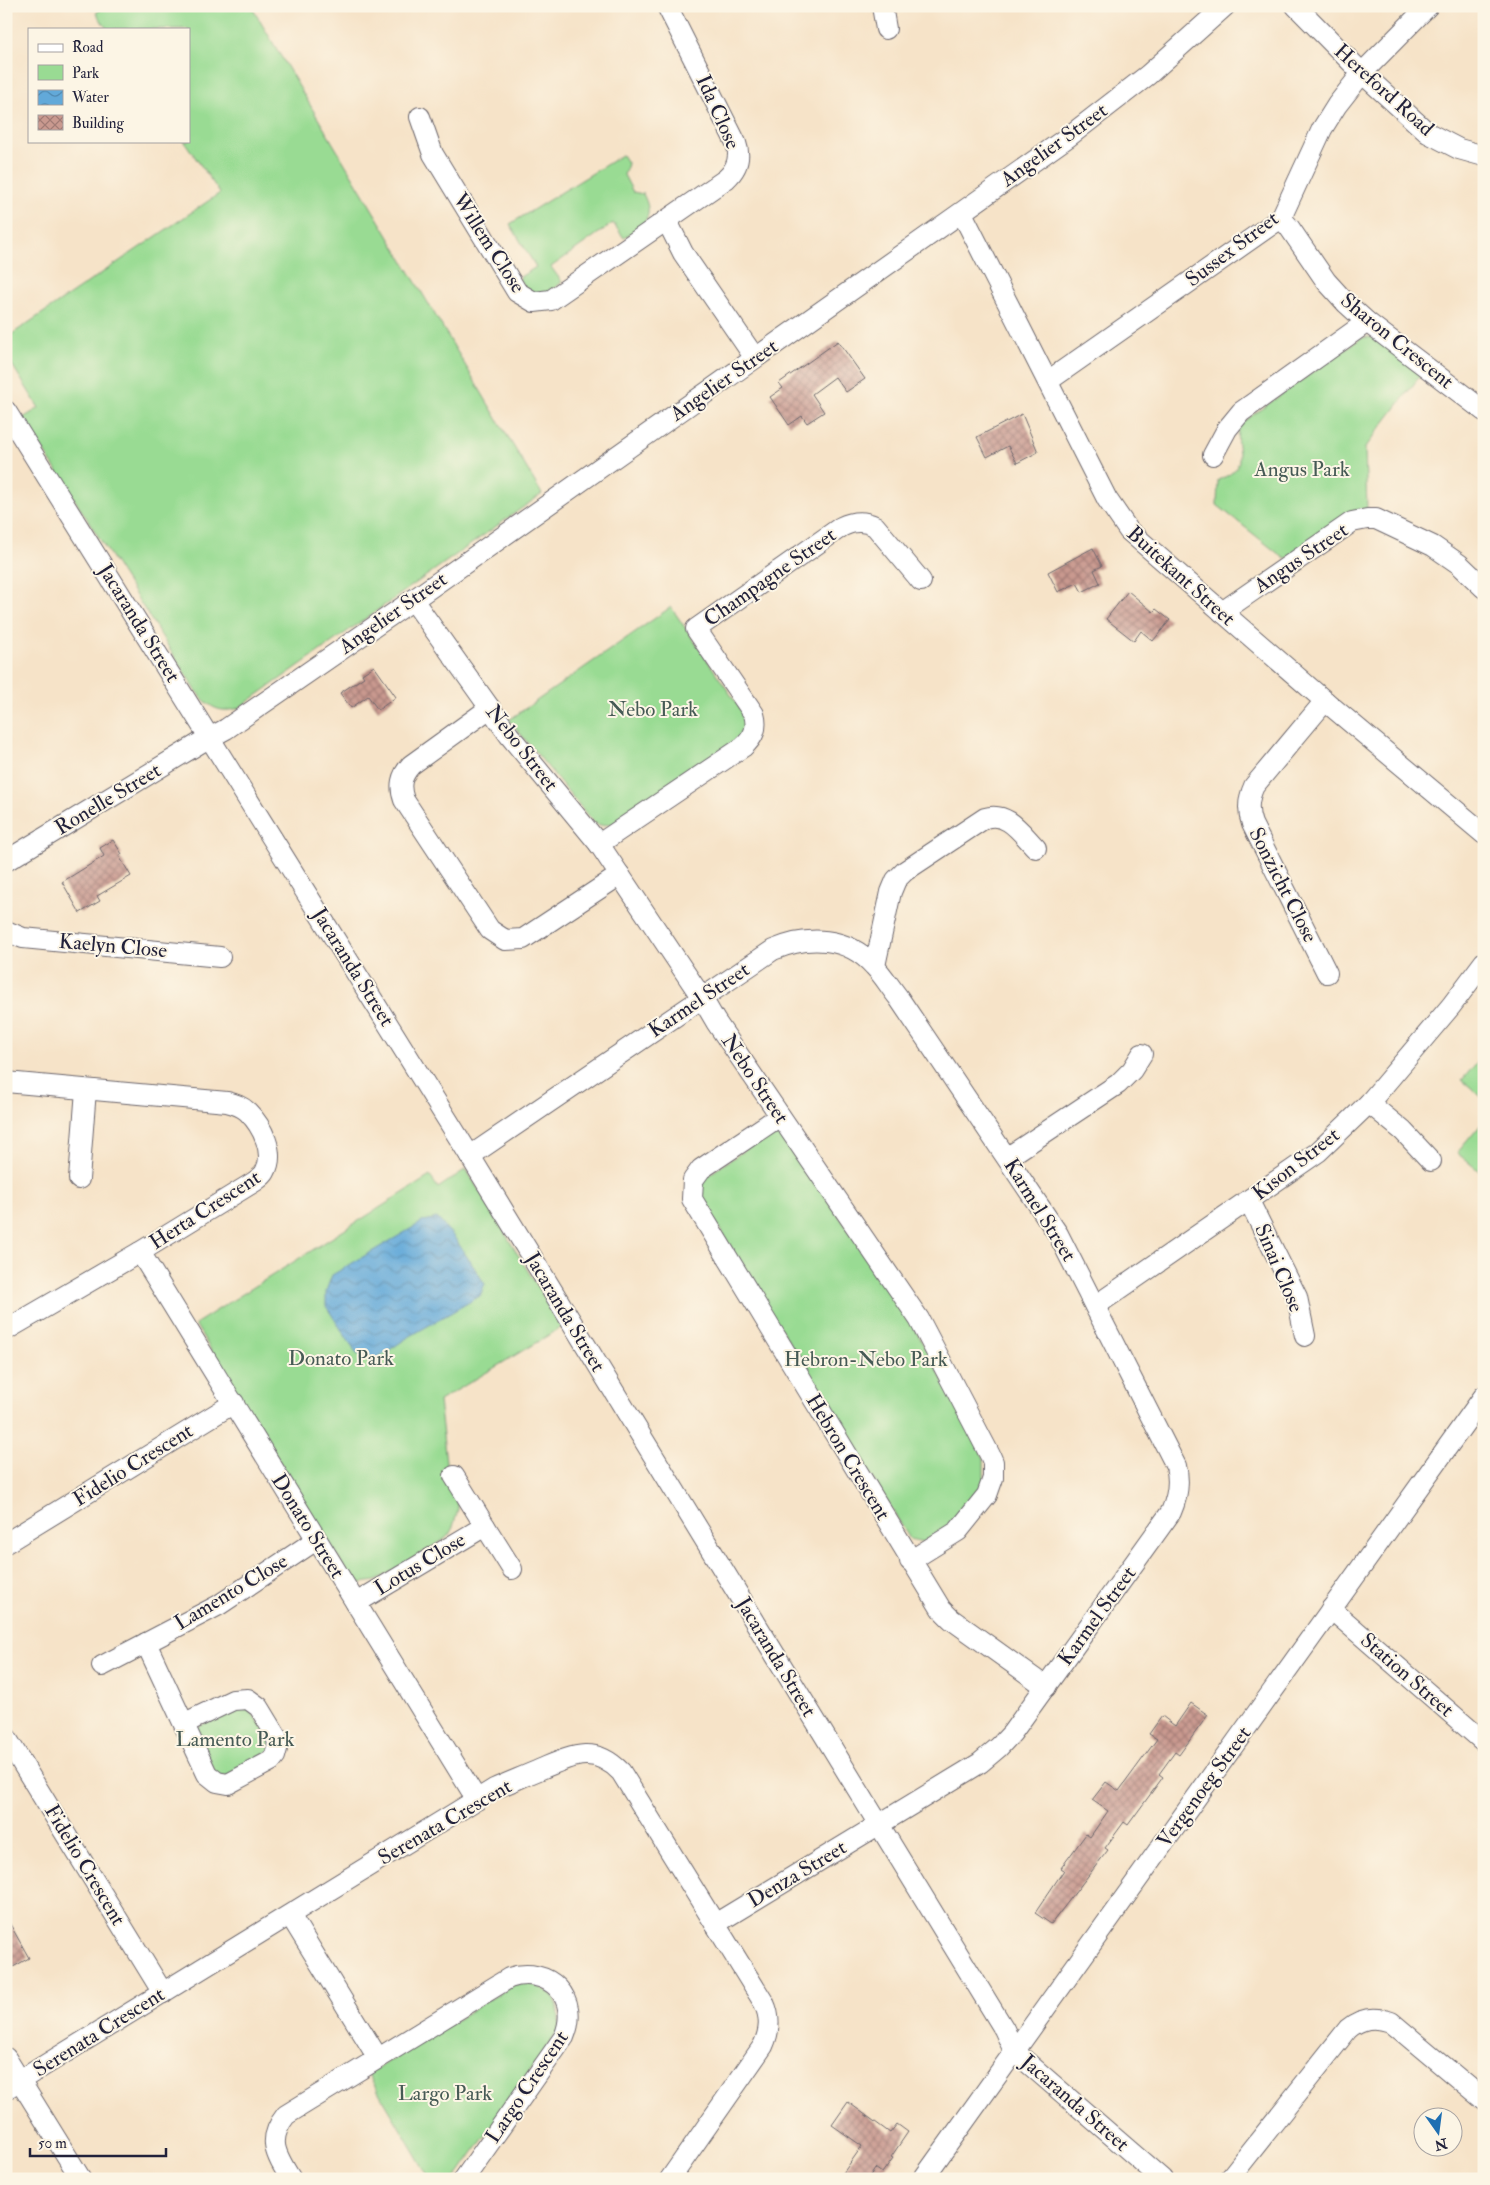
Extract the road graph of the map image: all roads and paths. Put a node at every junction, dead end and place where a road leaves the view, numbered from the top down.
1 (667, 6) edge
2 (882, 6) edge
3 (1224, 6) edge
4 (1296, 6) edge
5 (1428, 6) edge
6 (886, 29) dead end
7 (1362, 73) junction
8 (420, 117) dead end
9 (1484, 156) edge
10 (962, 213) junction
11 (1280, 218) junction
12 (667, 220) junction
13 (1368, 322) junction
14 (754, 358) junction
15 (1048, 382) junction
16 (6, 411) edge
17 (1484, 411) edge
18 (1213, 455) dead end
19 (921, 581) dead end
20 (1484, 588) edge
21 (413, 600) junction
22 (1222, 612) junction
23 (1325, 701) junction
24 (490, 708) junction
25 (211, 738) junction
26 (1484, 834) edge
27 (599, 844) junction
28 (1036, 848) dead end
29 (6, 861) edge
30 (620, 876) junction
31 (6, 931) edge
32 (220, 956) dead end
33 (1484, 962) edge
34 (875, 966) junction
35 (1327, 973) dead end
36 (702, 998) junction
37 (1142, 1054) dead end
38 (6, 1082) edge
39 (86, 1090) junction
40 (1369, 1103) junction
41 (780, 1116) junction
42 (470, 1156) junction
43 (1008, 1157) junction
44 (1431, 1161) dead end
45 (79, 1179) dead end
46 (1249, 1201) junction
47 (140, 1252) junction
48 (1095, 1306) junction
49 (6, 1330) edge
50 (1305, 1336) dead end
51 (1484, 1396) edge
52 (234, 1403) junction
53 (454, 1476) dead end
54 (485, 1526) junction
55 (316, 1540) junction
56 (6, 1543) edge
57 (910, 1561) junction
58 (512, 1569) dead end
59 (356, 1603) junction
60 (1331, 1609) junction
61 (146, 1642) junction
62 (102, 1666) dead end
63 (1046, 1687) junction
64 (185, 1724) junction
65 (6, 1736) edge
66 (1484, 1742) edge
67 (477, 1800) junction
68 (878, 1825) junction
69 (290, 1915) junction
70 (715, 1924) junction
71 (163, 1993) junction
72 (1014, 2051) junction
73 (6, 2058) edge
74 (378, 2058) junction
75 (13, 2085) edge
76 (1484, 2100) edge
77 (81, 2179) edge
78 (291, 2179) edge
79 (464, 2179) edge
80 (670, 2179) edge
81 (923, 2179) edge
82 (1162, 2179) edge
83 (1229, 2179) edge

1 - 12 street, Ida Close
2 - 6 street
3 - 10 street, Angelier Street
4 - 7 street, Hereford Road
5 - 7 street, Sussex Street
7 - 9 street, Hereford Road
7 - 11 street, Sussex Street
8 - 12 street, Willem Close
10 - 14 street, Angelier Street
10 - 15 street, Buitekant Street
11 - 13 street, Sharon Crescent
11 - 15 street, Sussex Street
12 - 14 street
13 - 17 street, Sharon Crescent
13 - 18 street
14 - 21 street, Angelier Street
15 - 22 street, Buitekant Street
16 - 25 street, Jacaranda Street
19 - 27 street, Champagne Street
20 - 22 street, Angus Street
21 - 24 street, Nebo Street
21 - 25 street, Angelier Street
22 - 23 street, Buitekant Street
23 - 26 street, Buitekant Street
23 - 35 street, Sonzicht Close
24 - 27 street, Nebo Street
24 - 30 street
25 - 29 street, Ronelle Street
25 - 42 street, Jacaranda Street
27 - 30 street, Nebo Street
28 - 34 street
30 - 36 street, Nebo Street
31 - 32 street, Kaelyn Close
33 - 40 street, Kison Street
34 - 36 street, Karmel Street
34 - 43 street, Karmel Street
36 - 41 street, Nebo Street
36 - 42 street, Karmel Street
37 - 43 street
38 - 39 street, Herta Crescent
39 - 45 street
39 - 47 street, Herta Crescent
40 - 44 street
40 - 46 street, Kison Street
41 - 57 street, Nebo Street
41 - 57 street, Hebron Crescent
42 - 68 street, Jacaranda Street
43 - 48 street, Karmel Street
46 - 48 street, Kison Street
46 - 50 street, Sinai Close
47 - 49 street, Herta Crescent
47 - 52 street, Donato Street
48 - 63 street, Karmel Street
51 - 60 street, Vergenoeg Street
52 - 55 street, Donato Street
52 - 56 street, Fidelio Crescent
53 - 54 street, Lotus Close
54 - 58 street, Lotus Close
54 - 59 street, Lotus Close
55 - 59 street, Donato Street
55 - 61 street, Lamento Close
57 - 63 street, Hebron Crescent
59 - 67 street, Donato Street
60 - 66 street, Station Street
60 - 72 street, Vergenoeg Street
61 - 62 street, Lamento Close
61 - 64 street
63 - 68 street, Karmel Street
64 - 64 street
65 - 71 street, Fidelio Crescent
67 - 69 street, Serenata Crescent
67 - 70 street, Serenata Crescent
68 - 70 street, Denza Street
68 - 72 street, Jacaranda Street
69 - 71 street, Serenata Crescent
69 - 74 street
70 - 80 street, Serenata Crescent
71 - 75 street, Serenata Crescent
72 - 81 street, Vergenoeg Street
72 - 82 street, Jacaranda Street
73 - 75 street
74 - 78 street, Largo Crescent
74 - 79 street, Largo Crescent
75 - 77 street
76 - 83 street

